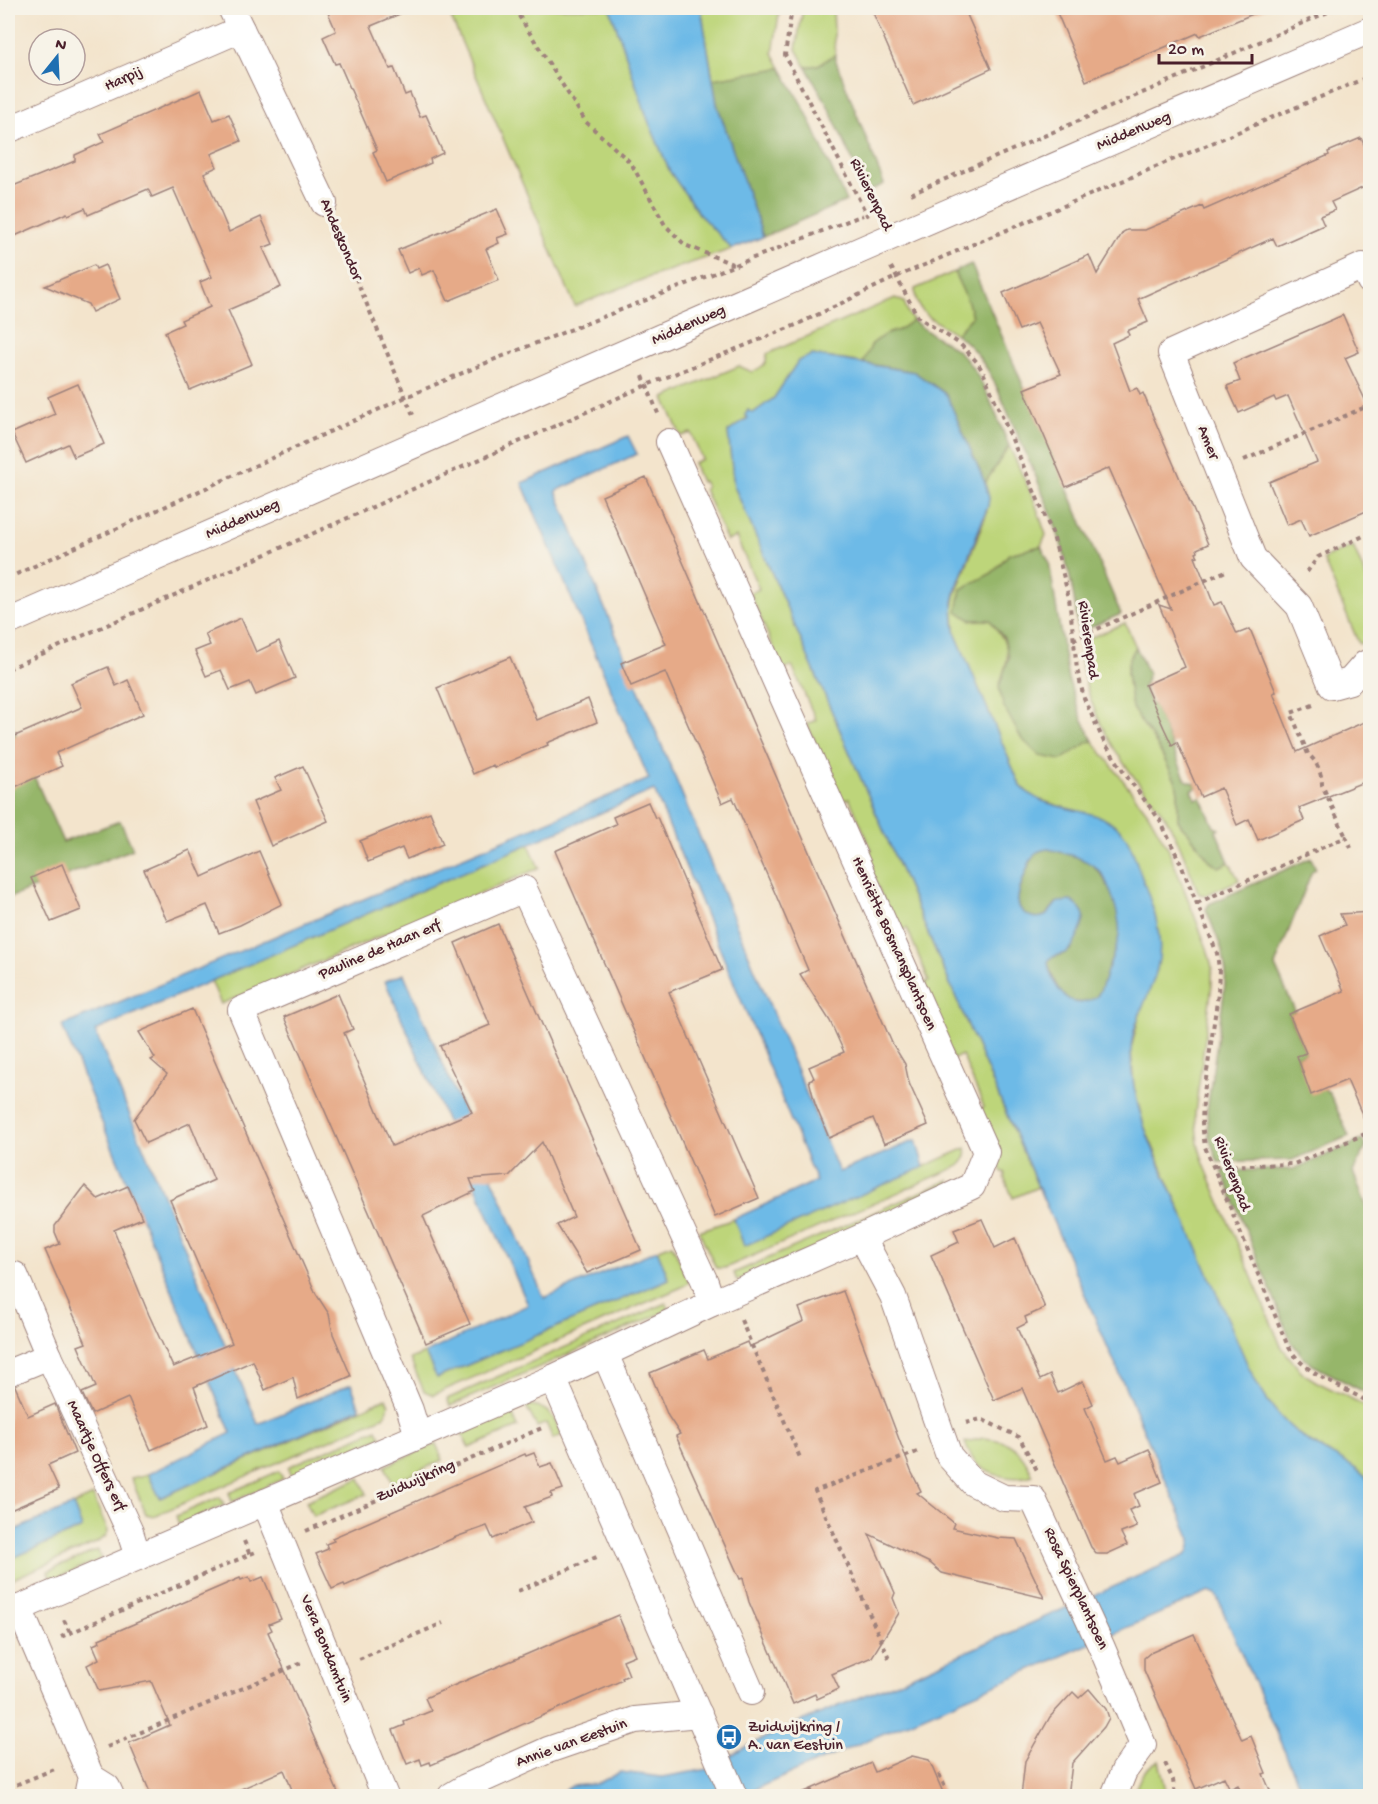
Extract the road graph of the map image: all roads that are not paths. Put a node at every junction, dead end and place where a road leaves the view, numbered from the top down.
1 (236, 18) edge
2 (1371, 30) edge
3 (8, 130) edge
4 (324, 203) road end
5 (1371, 282) edge
6 (669, 442) dead end
7 (8, 622) edge
8 (1371, 662) edge
9 (862, 1237) junction
10 (8, 1278) edge
11 (721, 1299) junction
12 (605, 1354) junction
13 (49, 1356) junction
14 (8, 1372) edge
15 (553, 1378) junction
16 (418, 1436) junction
17 (265, 1502) junction
18 (138, 1557) junction
19 (13, 1611) edge
20 (751, 1692) dead end
21 (699, 1714) junction
22 (85, 1772) edge
23 (111, 1797) edge
24 (385, 1797) edge
25 (451, 1797) edge
26 (734, 1797) edge
27 (1114, 1797) edge

1 - 3 street, Harpij
1 - 4 street, Andeskondor
2 - 7 street, Middenweg
5 - 8 street, Amer
6 - 9 street, Henriëtte Bosmansplantsoen
9 - 11 street, Henriëtte Bosmansplantsoen
9 - 27 street, Rosa Spierplantsoen
10 - 13 street, Maartje Offers erf
11 - 12 street
11 - 16 street, Pauline de Haan erf
12 - 15 street
12 - 20 street
13 - 14 street
13 - 18 street, Maartje Offers erf
15 - 16 street
15 - 21 street
16 - 17 street
17 - 18 street
17 - 24 street, Vera Bondamtuin
18 - 19 street
19 - 22 street
21 - 25 street, Annie van Eestuin
21 - 26 street
22 - 23 street

